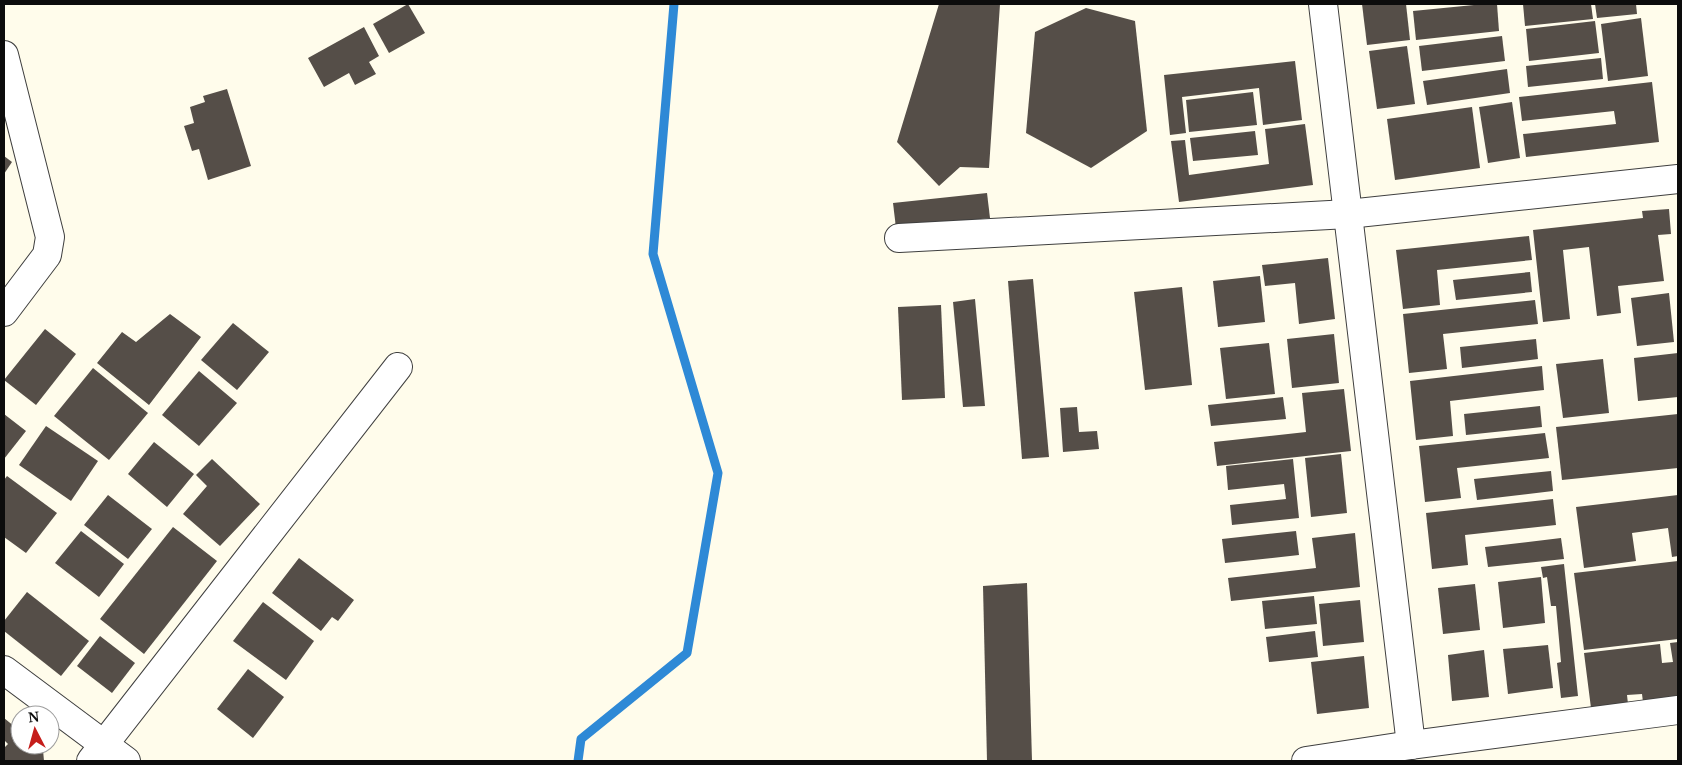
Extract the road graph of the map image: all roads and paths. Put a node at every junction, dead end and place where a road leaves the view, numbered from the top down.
1 (1323, 4) edge
2 (4, 55) edge
3 (1678, 179) edge
4 (1348, 214) junction
5 (900, 238) dead end
6 (4, 312) edge
7 (398, 367) dead end
8 (4, 670) edge
9 (1678, 710) edge
10 (1411, 745) junction
11 (98, 753) edge
12 (126, 761) edge
13 (1306, 761) edge

1 - 4 street
2 - 6 street
3 - 4 street
4 - 5 street
4 - 10 street
7 - 11 street
8 - 11 street
9 - 10 street
10 - 13 street
11 - 12 street

